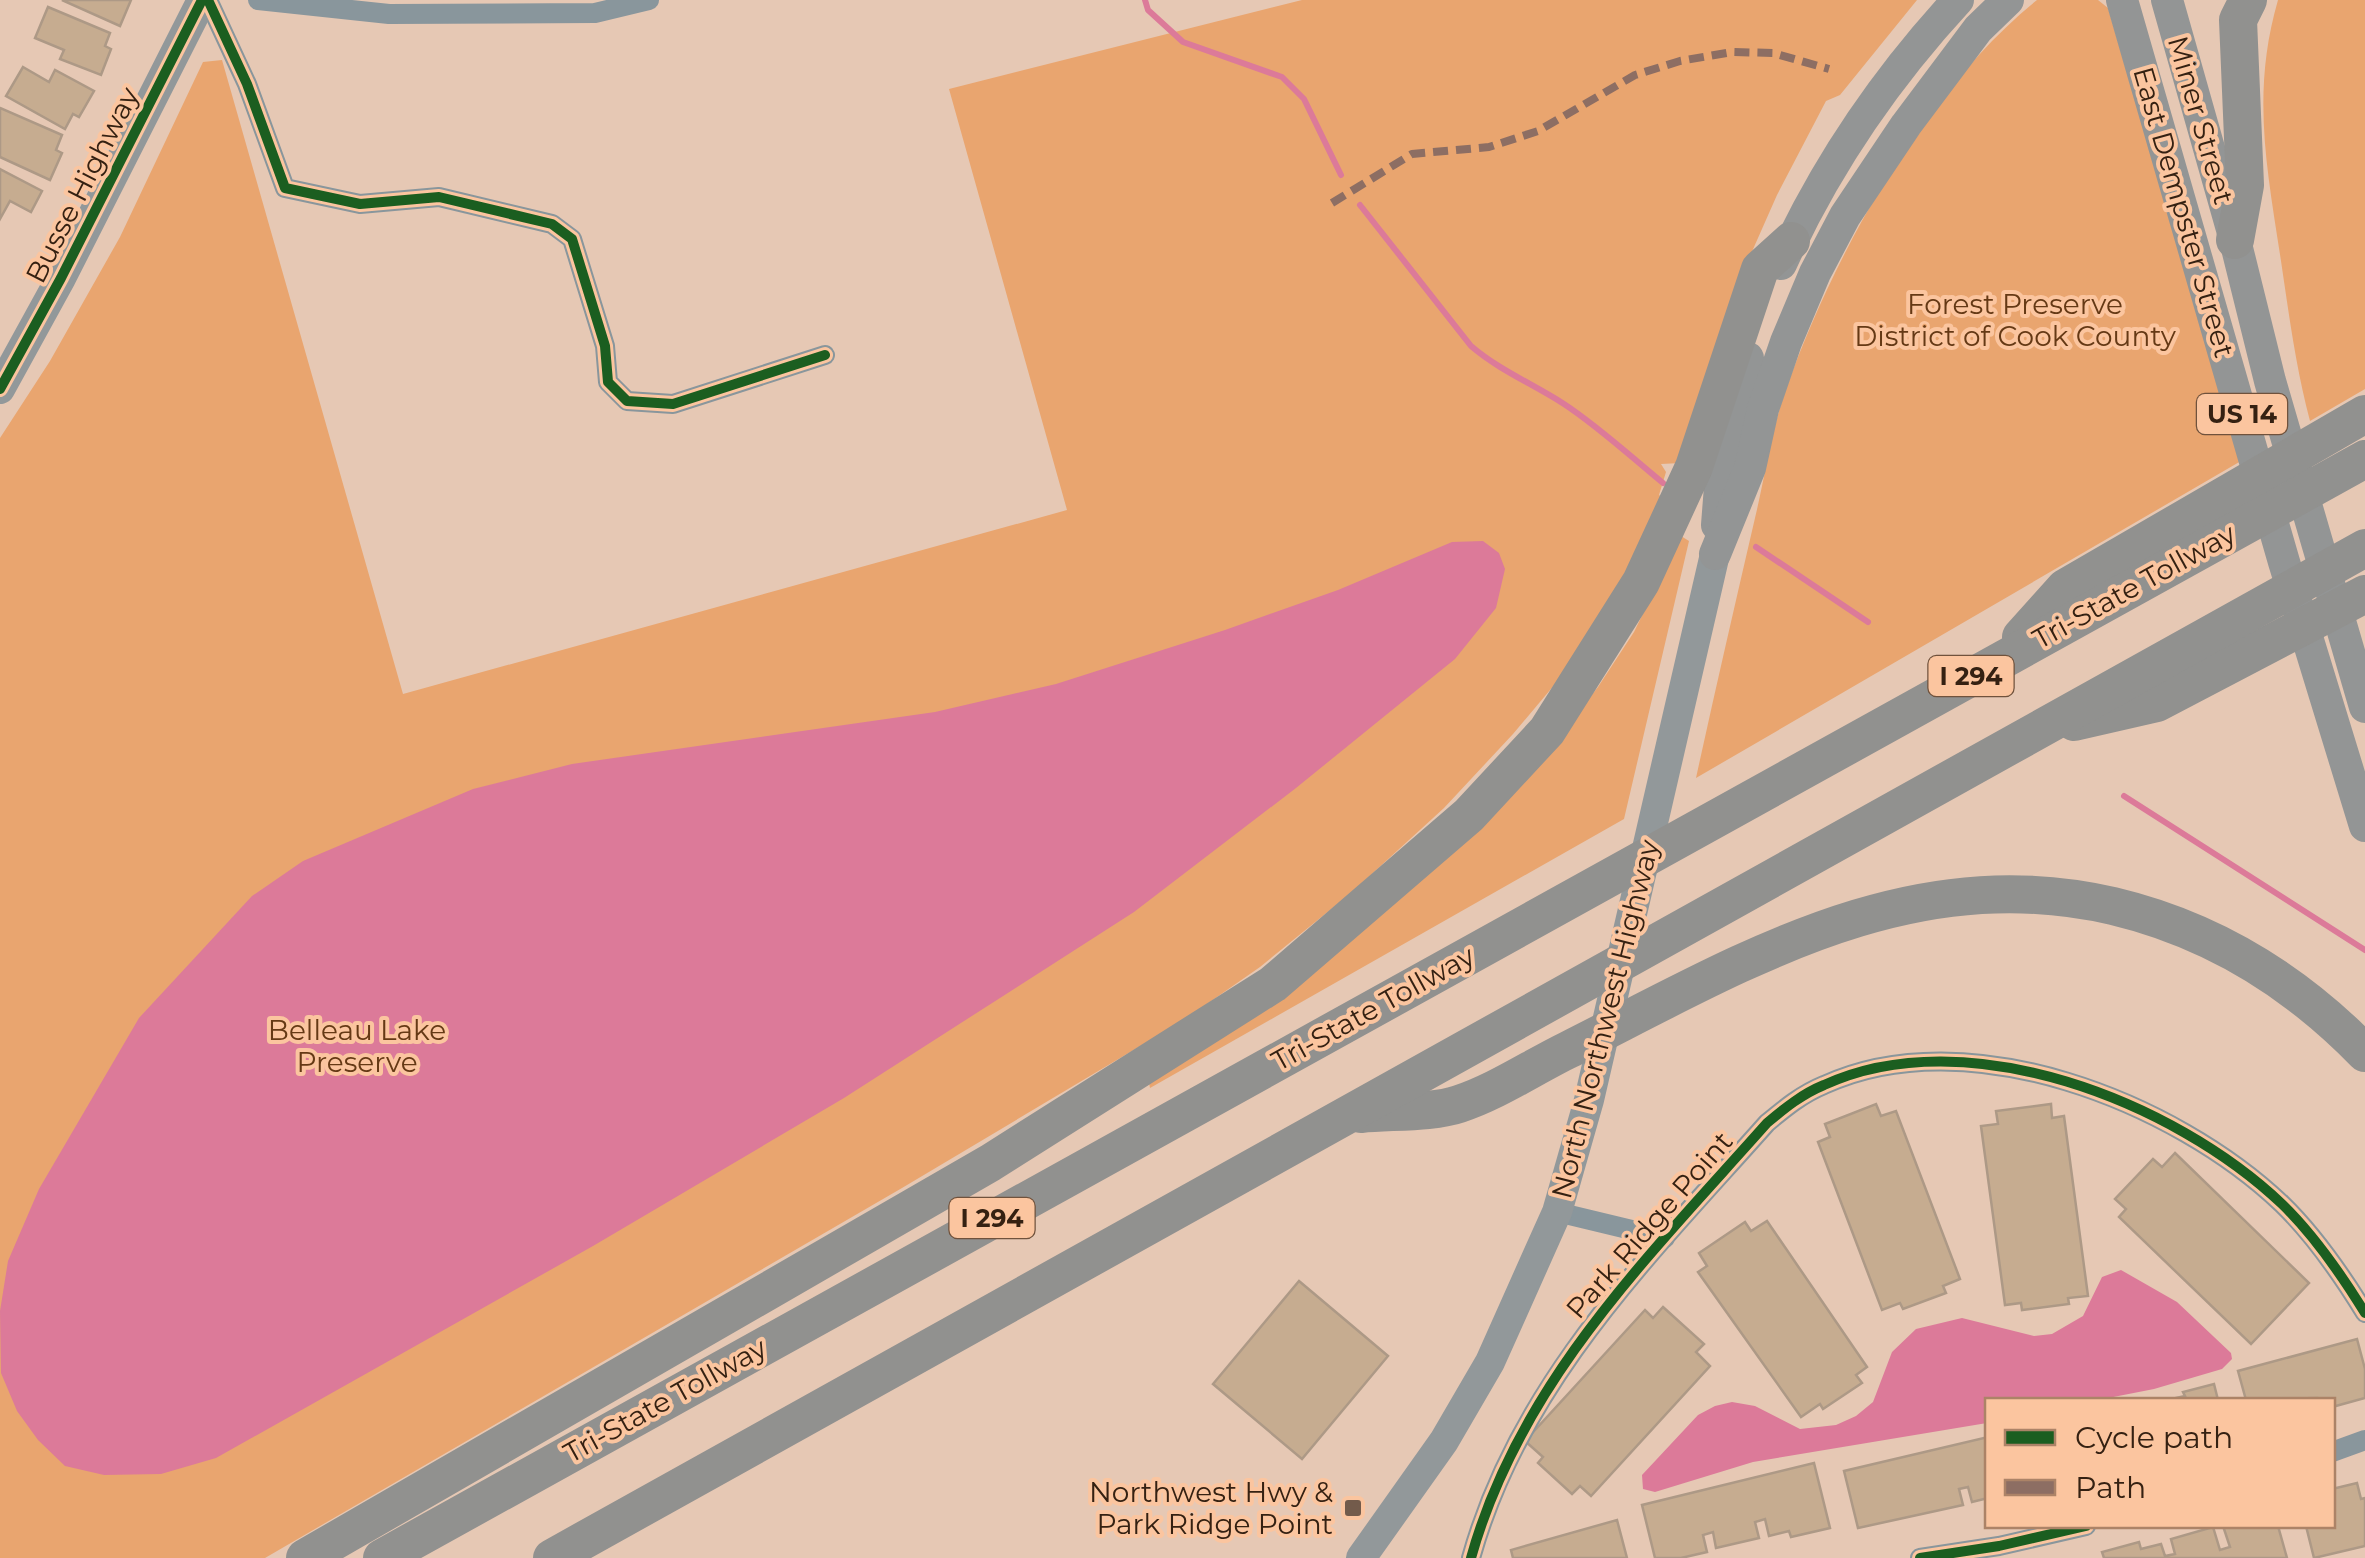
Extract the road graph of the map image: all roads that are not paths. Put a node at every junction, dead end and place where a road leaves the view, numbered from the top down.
1 (205, 0) edge
2 (258, 0) edge
3 (648, 0) edge
4 (1941, 0) edge
5 (1958, 0) edge
6 (2008, 0) edge
7 (2020, 0) edge
8 (2122, 0) edge
9 (2167, 0) edge
10 (2242, 7) edge
11 (1978, 29) junction
12 (1879, 92) junction
13 (2235, 240) junction
14 (1791, 241) junction
15 (824, 355) dead end
16 (0, 389) edge
17 (2365, 414) edge
18 (2365, 459) edge
19 (2252, 500) junction
20 (2359, 552) edge
21 (1715, 554) junction
22 (2364, 595) edge
23 (2365, 707) edge
24 (2033, 731) junction
25 (2365, 826) edge
26 (2365, 1052) edge
27 (1348, 1115) junction
28 (1557, 1212) junction
29 (1665, 1238) junction
30 (2365, 1314) edge
31 (2365, 1440) edge
32 (2335, 1451) edge
33 (2077, 1528) edge
34 (1370, 1556) edge
35 (305, 1558) edge
36 (382, 1558) edge
37 (552, 1558) edge
38 (1470, 1558) edge
39 (1920, 1558) edge

1 - 15 street
1 - 16 main road, Busse Highway
2 - 3 street
4 - 12 main road
5 - 12 main road, North Northwest Highway
6 - 11 main road, North Northwest Highway
7 - 11 main road
8 - 25 main road, East Dempster Street / US 14
9 - 13 main road, Miner Street / US 14
10 - 13 highway
11 - 21 main road, North Northwest Highway
12 - 14 main road, North Northwest Highway
13 - 23 main road, East Dempster Street / US 14
14 - 21 main road, North Northwest Highway
14 - 35 highway
17 - 19 highway
18 - 19 highway, Tri-State Tollway / I 294
19 - 36 highway, Tri-State Tollway / I 294
20 - 24 highway, I 294
21 - 28 main road, North Northwest Highway
22 - 24 highway
24 - 27 highway, I 294
26 - 27 highway
27 - 37 highway, I 294
28 - 29 street
28 - 34 main road, North Northwest Highway
29 - 30 street, Park Ridge Point
29 - 38 street, Park Ridge Point
31 - 32 street
33 - 39 street

